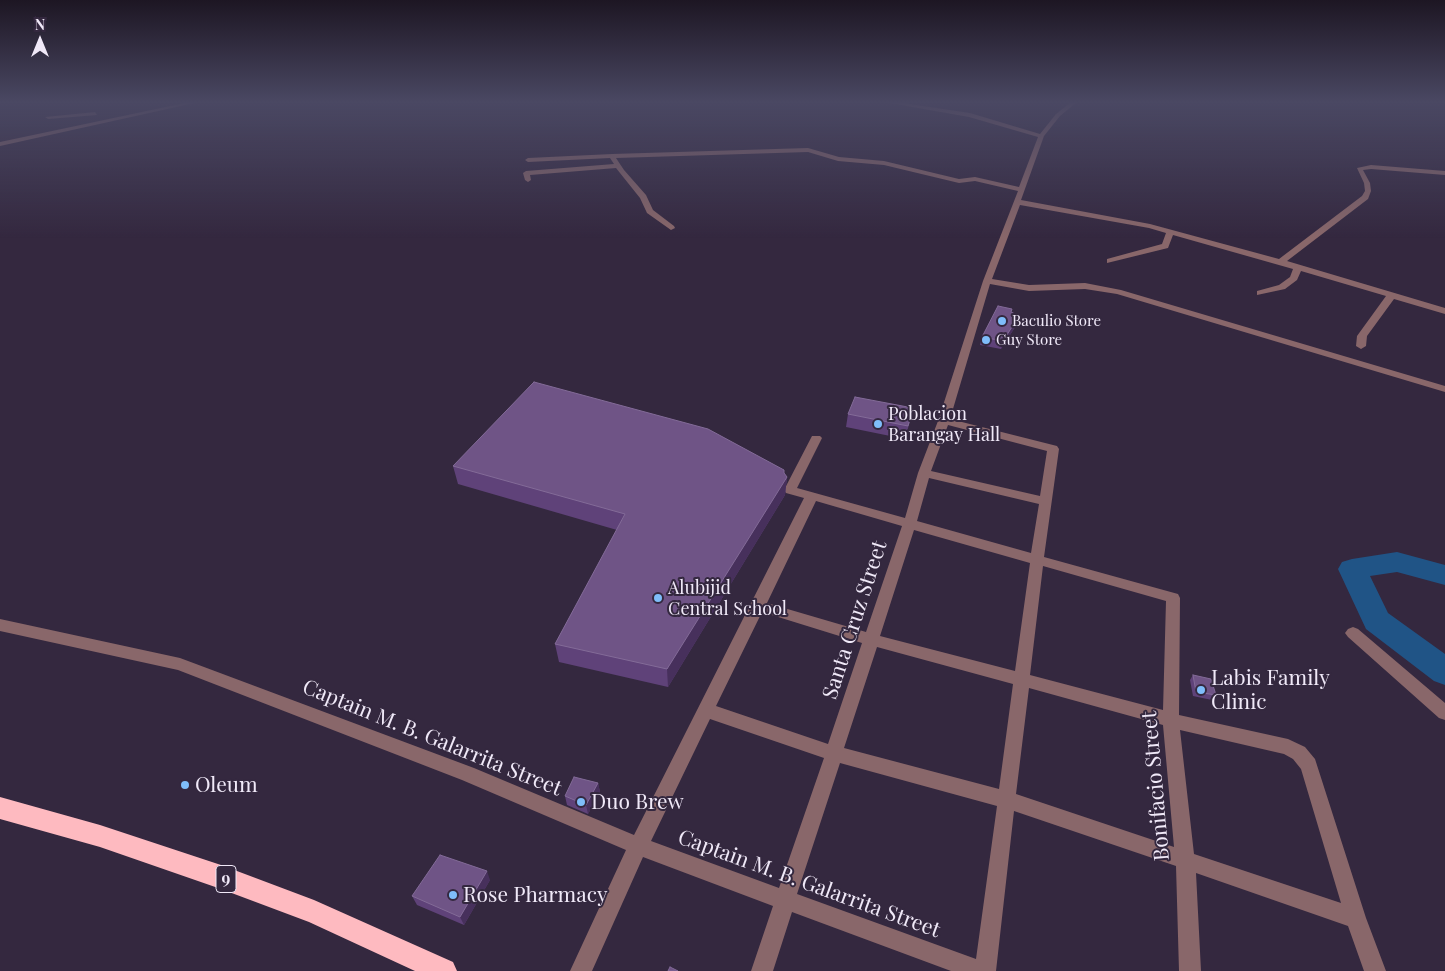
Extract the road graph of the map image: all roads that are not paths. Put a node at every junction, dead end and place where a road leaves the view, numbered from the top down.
1 (1037, 147) edge
2 (612, 156) junction
3 (528, 160) dead end
4 (618, 166) junction
5 (1445, 173) edge
6 (528, 180) dead end
7 (1022, 190) junction
8 (1018, 202) junction
9 (671, 228) dead end
10 (1170, 232) junction
11 (1110, 261) dead end
12 (1281, 262) junction
13 (1298, 267) junction
14 (987, 281) junction
15 (1260, 294) dead end
16 (1392, 295) junction
17 (1445, 311) edge
18 (1362, 346) dead end
19 (1445, 389) edge
20 (944, 421) junction
21 (816, 438) dead end
22 (924, 473) junction
23 (812, 496) junction
24 (1046, 502) junction
25 (910, 522) junction
26 (1037, 559) junction
27 (756, 606) junction
28 (0, 625) edge
29 (1353, 633) dead end
30 (870, 639) junction
31 (1022, 680) junction
32 (705, 710) junction
33 (1445, 713) edge
34 (1171, 720) junction
35 (833, 753) junction
36 (1008, 800) junction
37 (0, 808) edge
38 (638, 846) junction
39 (1185, 859) junction
40 (786, 900) junction
41 (1356, 918) junction
42 (444, 971) edge
43 (581, 971) edge
44 (762, 971) edge
45 (980, 971) edge
46 (985, 971) edge
47 (1190, 971) edge
48 (1375, 971) edge

1 - 7 street, Santa Cruz Street
2 - 3 street
2 - 4 street
2 - 7 street
4 - 6 street
4 - 9 street
5 - 12 street
7 - 8 street, Santa Cruz Street
8 - 10 street
8 - 14 street, Santa Cruz Street
10 - 11 street
10 - 12 street
12 - 13 street
13 - 15 street
13 - 16 street
14 - 19 street
14 - 20 street, Santa Cruz Street
16 - 17 street
16 - 18 street
20 - 22 street, Santa Cruz Street
20 - 24 street
21 - 23 street
22 - 24 street
22 - 25 street, Santa Cruz Street
23 - 25 street
23 - 27 street
24 - 26 street
25 - 26 street
25 - 30 street, Santa Cruz Street
26 - 31 street
26 - 34 street, Bonifacio Street
27 - 30 street
27 - 32 street
28 - 38 street, Captain M. B. Galarrita Street
29 - 33 street
30 - 31 street
30 - 35 street, Santa Cruz Street
31 - 34 street
31 - 36 street
32 - 35 street
32 - 38 street
34 - 39 street, Bonifacio Street
34 - 41 street
35 - 36 street
35 - 40 street, Santa Cruz Street
36 - 39 street
36 - 46 street
37 - 42 highway, 9
38 - 40 street, Captain M. B. Galarrita Street
38 - 43 street
39 - 41 street
39 - 47 street, Bonifacio Street
40 - 44 street, Santa Cruz Street
40 - 45 street, Captain M. B. Galarrita Street
41 - 48 street

